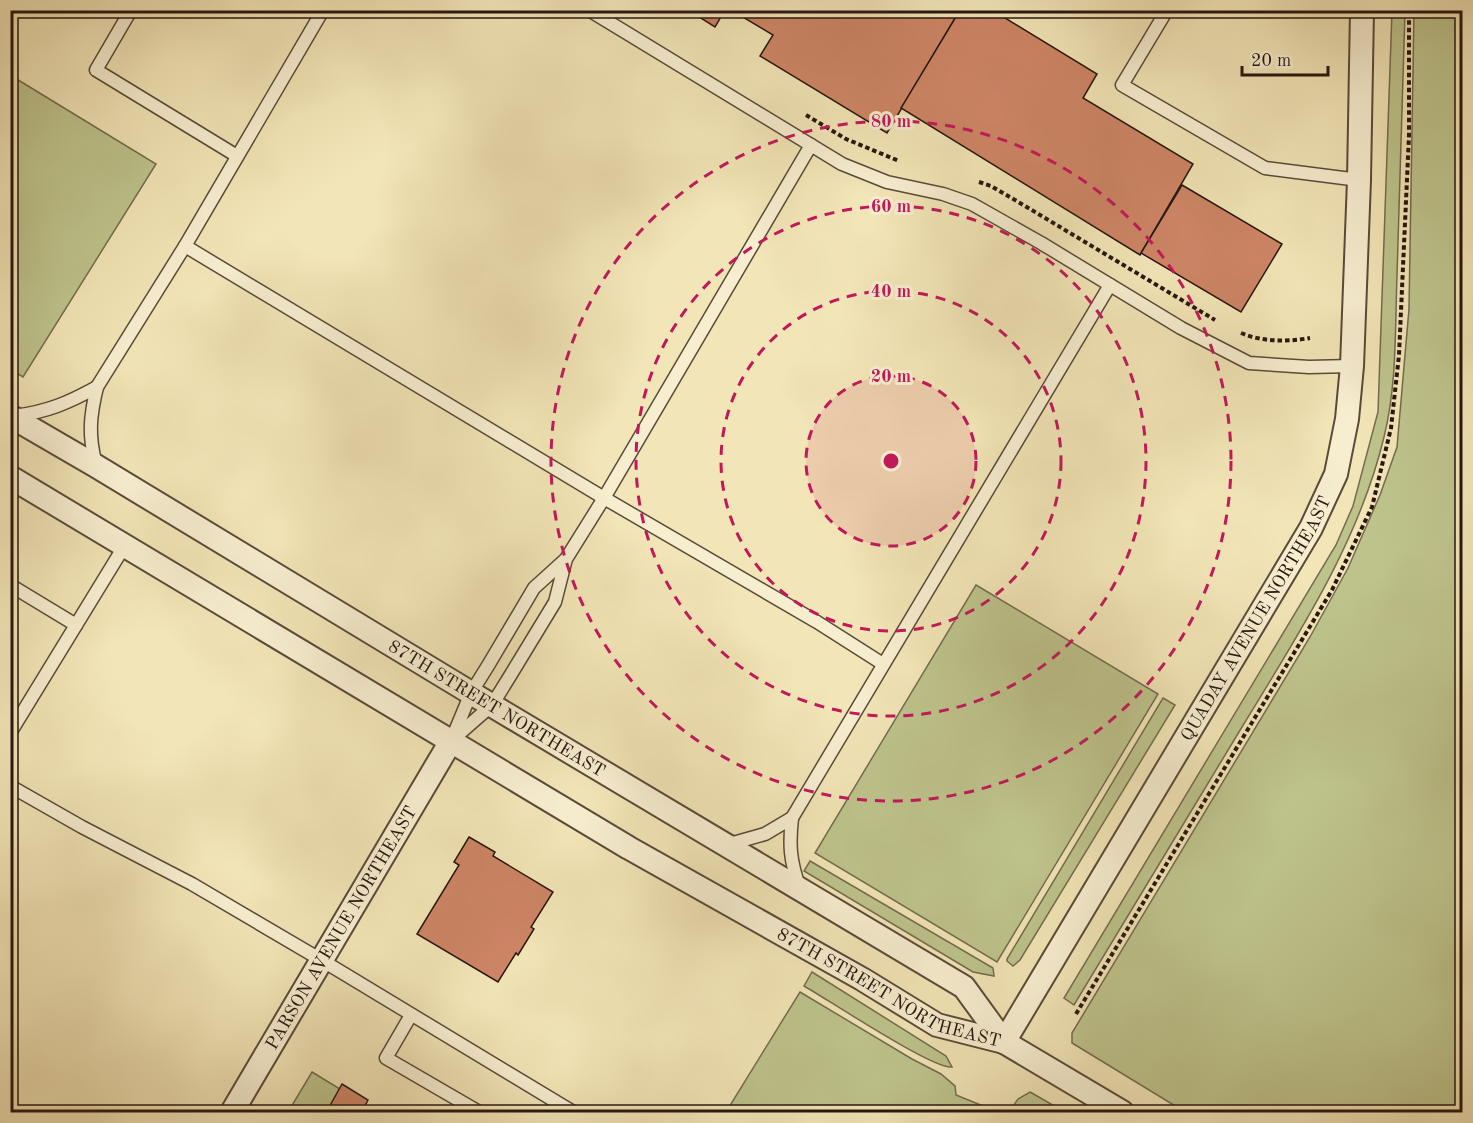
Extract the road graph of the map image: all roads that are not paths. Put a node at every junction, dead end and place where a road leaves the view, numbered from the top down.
1 (131, 10) edge
2 (323, 10) edge
3 (589, 10) edge
4 (1167, 10) edge
5 (1362, 10) edge
6 (811, 145) junction
7 (237, 156) junction
8 (1359, 180) junction
9 (185, 246) junction
10 (1110, 285) junction
11 (1352, 366) junction
12 (97, 387) junction
13 (11, 416) edge
14 (96, 466) junction
15 (10, 477) edge
16 (604, 498) junction
17 (124, 545) junction
18 (566, 559) junction
19 (10, 585) edge
20 (76, 625) junction
21 (883, 664) junction
22 (471, 693) junction
23 (492, 705) junction
24 (10, 733) edge
25 (451, 741) junction
26 (10, 786) edge
27 (792, 818) junction
28 (724, 845) junction
29 (801, 890) junction
30 (323, 961) junction
31 (411, 1015) junction
32 (1004, 1042) junction
33 (231, 1113) edge
34 (479, 1113) edge
35 (573, 1113) edge
36 (1122, 1113) edge

1 - 7 lane
2 - 7 lane
3 - 6 lane
4 - 8 lane
5 - 8 street, QUADAY AVENUE NORTHEAST
6 - 10 lane
6 - 16 lane
7 - 9 lane
8 - 11 street, QUADAY AVENUE NORTHEAST
9 - 12 lane
9 - 16 lane
10 - 11 lane
10 - 21 lane
11 - 32 street, QUADAY AVENUE NORTHEAST
12 - 13 lane
12 - 14 lane
13 - 14 street, 87TH STREET NORTHEAST
14 - 22 street, 87TH STREET NORTHEAST
15 - 17 street, 87TH STREET NORTHEAST
16 - 18 lane
16 - 21 lane
17 - 20 lane
17 - 25 street, 87TH STREET NORTHEAST
18 - 22 lane
18 - 23 lane
19 - 20 lane
20 - 24 lane
21 - 27 lane
22 - 23 street, 87TH STREET NORTHEAST
22 - 25 lane
23 - 25 lane
23 - 28 street, 87TH STREET NORTHEAST
25 - 30 street, PARSON AVENUE NORTHEAST
25 - 32 street, 87TH STREET NORTHEAST
26 - 30 lane
27 - 28 lane
27 - 29 lane
28 - 29 street, 87TH STREET NORTHEAST
29 - 32 street, 87TH STREET NORTHEAST
30 - 31 lane
30 - 33 street, PARSON AVENUE NORTHEAST
31 - 34 lane
31 - 35 lane
32 - 36 street

